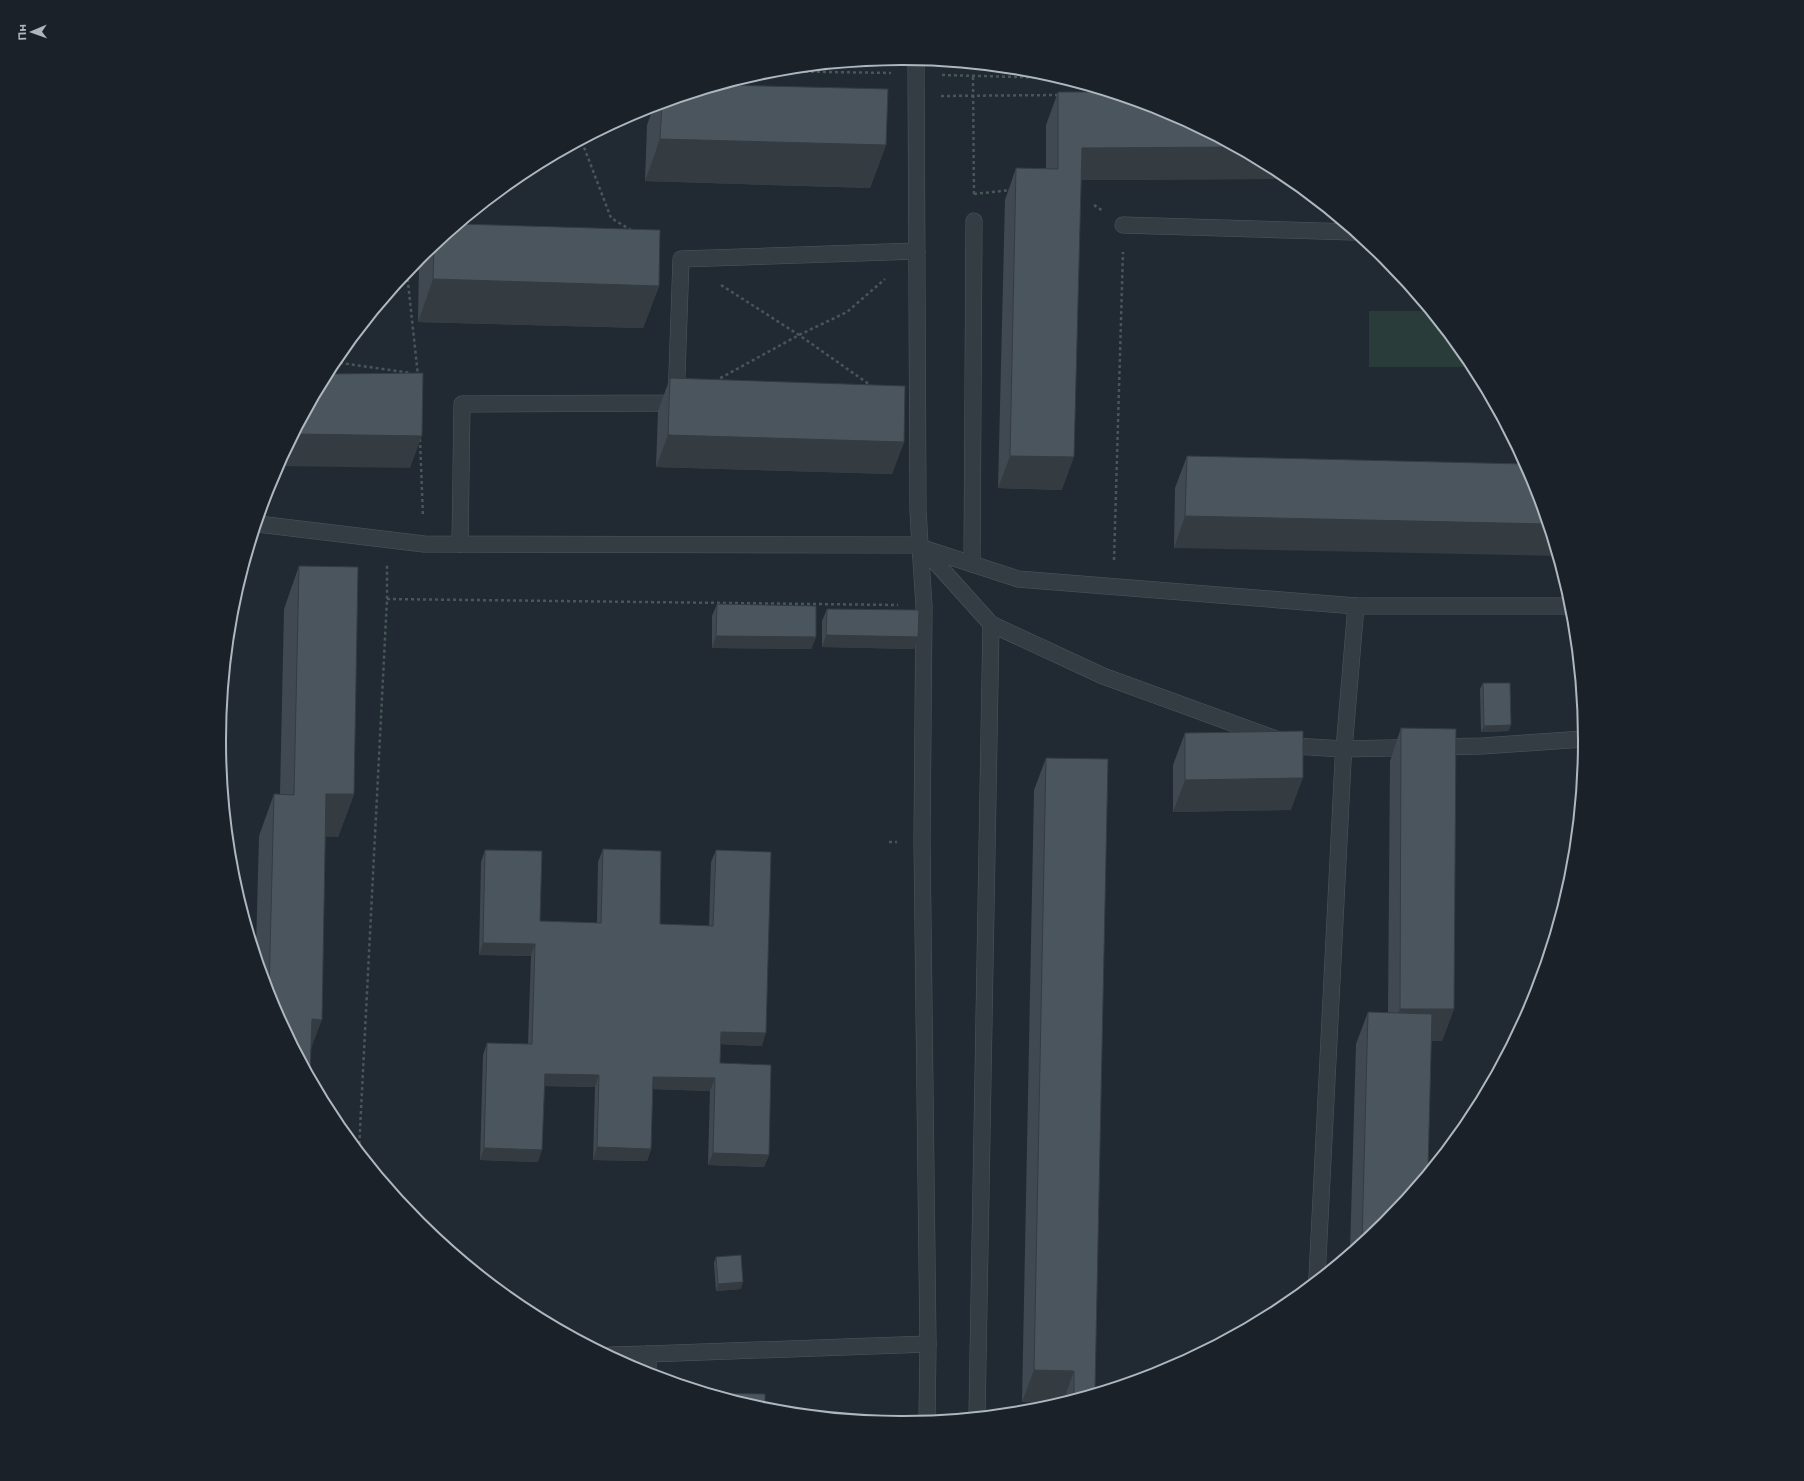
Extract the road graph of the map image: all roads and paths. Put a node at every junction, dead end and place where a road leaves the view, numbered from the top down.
1 (916, 65) edge
2 (973, 77) dead end
3 (917, 95) junction
4 (973, 95) junction
5 (1066, 95) edge
6 (583, 145) edge
7 (1016, 189) edge
8 (974, 194) junction
9 (974, 221) joint
10 (1123, 225) joint
11 (1346, 232) edge
12 (637, 233) edge
13 (917, 251) junction
14 (408, 280) edge
15 (720, 284) dead end
16 (799, 335) junction
17 (341, 363) edge
18 (418, 374) junction
19 (418, 382) edge
20 (874, 387) edge
21 (676, 403) junction
22 (420, 436) edge
23 (262, 524) edge
24 (386, 539) junction
25 (424, 544) junction
26 (460, 544) junction
27 (923, 547) junction
28 (972, 564) junction
29 (1113, 587) junction
30 (387, 599) junction
31 (924, 606) junction
32 (1356, 606) junction
33 (1564, 606) edge
34 (991, 624) junction
35 (1578, 739) edge
36 (1343, 749) junction
37 (359, 1143) edge
38 (1317, 1272) edge
39 (928, 1344) junction
40 (648, 1354) junction
41 (621, 1355) edge
42 (648, 1367) edge
43 (977, 1411) edge
44 (927, 1415) edge

1 - 3 lane
2 - 4 path
3 - 4 path
3 - 13 lane
4 - 5 path
4 - 8 path
6 - 12 path
7 - 8 path
8 - 9 path
9 - 28 lane
10 - 11 lane
10 - 29 path
13 - 16 path
13 - 21 lane
13 - 27 lane
14 - 18 path
15 - 16 path
16 - 20 path
16 - 21 path
17 - 18 path
18 - 19 path
21 - 26 lane
22 - 25 path
23 - 24 lane
24 - 25 lane
24 - 30 path
25 - 26 lane
26 - 27 lane
27 - 28 lane
27 - 31 lane
27 - 34 lane
28 - 29 lane
29 - 32 lane
30 - 31 path
30 - 37 path
31 - 39 lane
32 - 33 lane
32 - 36 lane
34 - 36 lane
34 - 43 lane
35 - 36 lane
36 - 38 lane
39 - 40 lane
39 - 44 lane
40 - 41 lane
40 - 42 lane

